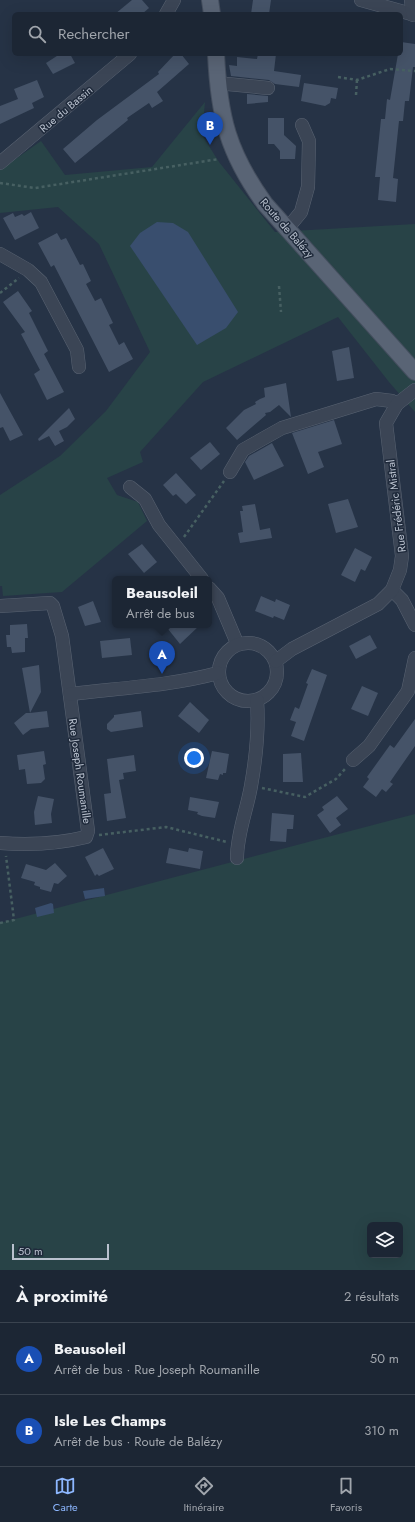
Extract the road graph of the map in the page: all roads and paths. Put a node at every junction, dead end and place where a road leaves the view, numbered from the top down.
1 (174, 0) edge
2 (361, 0) edge
3 (411, 0) edge
4 (167, 12) edge
5 (414, 15) edge
6 (128, 56) edge
7 (216, 56) edge
8 (415, 71) edge
9 (338, 77) dead end
10 (357, 80) junction
11 (217, 83) junction
12 (268, 88) dead end
13 (356, 95) dead end
14 (302, 125) dead end
15 (219, 159) dead end
16 (0, 163) edge
17 (0, 183) edge
18 (287, 229) junction
19 (0, 254) edge
20 (28, 270) junction
21 (279, 286) dead end
22 (0, 292) edge
23 (281, 312) dead end
24 (79, 367) dead end
25 (415, 372) edge
26 (415, 390) edge
27 (397, 404) junction
28 (230, 472) joint
29 (130, 487) dead end
30 (177, 548) junction
31 (200, 576) edge
32 (392, 590) junction
33 (212, 591) edge
34 (0, 606) edge
35 (415, 625) edge
36 (237, 644) junction
37 (415, 658) edge
38 (276, 661) junction
39 (218, 673) junction
40 (70, 694) junction
41 (258, 700) junction
42 (353, 760) joint
43 (251, 785) junction
44 (86, 837) junction
45 (222, 841) dead end
46 (2, 843) edge
47 (237, 858) dead end
48 (0, 923) edge

1 - 4 street
2 - 5 street
3 - 5 street
6 - 16 street, Rue du Bassin
7 - 11 main road, Route de Balézy
8 - 10 path
9 - 10 path
10 - 13 path
11 - 12 street
11 - 18 main road, Route de Balézy
14 - 18 street
15 - 17 path
18 - 25 main road, Route de Balézy
19 - 20 street
20 - 22 path
20 - 24 street
21 - 23 path
26 - 27 street, Rue Frédéric Mistral
27 - 28 street
27 - 32 street, Rue Frédéric Mistral
28 - 30 path
29 - 30 street
30 - 31 street
32 - 35 street
32 - 38 street, Rue Frédéric Mistral
33 - 36 street
34 - 40 street, Rue Joseph Roumanille
36 - 38 street
36 - 39 street
37 - 42 street
38 - 41 street
39 - 40 street
39 - 41 street
40 - 44 street, Rue Joseph Roumanille
41 - 43 street
42 - 43 path
43 - 47 street
44 - 45 path
44 - 46 street, Rue Joseph Roumanille
46 - 48 path

